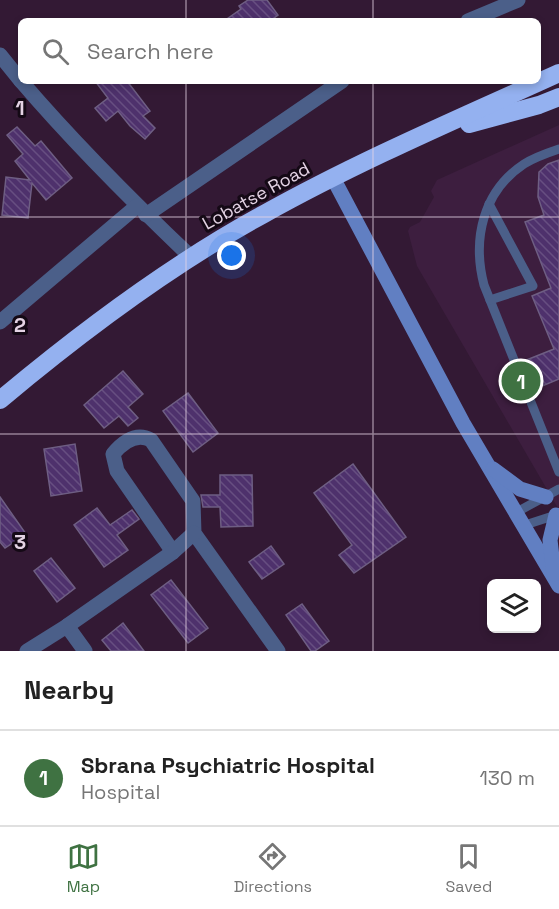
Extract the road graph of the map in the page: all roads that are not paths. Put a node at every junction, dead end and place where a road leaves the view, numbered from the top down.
1 (518, 0) edge
2 (475, 18) edge
3 (0, 55) edge
4 (559, 72) edge
5 (18, 77) edge
6 (541, 80) edge
7 (24, 84) edge
8 (337, 84) edge
9 (534, 84) edge
10 (559, 97) edge
11 (419, 138) junction
12 (559, 149) edge
13 (333, 177) junction
14 (489, 204) junction
15 (142, 210) junction
16 (192, 258) junction
17 (490, 300) junction
18 (0, 322) edge
19 (0, 400) edge
20 (486, 464) junction
21 (559, 472) edge
22 (559, 489) edge
23 (546, 497) junction
24 (558, 515) edge
25 (519, 520) junction
26 (194, 533) junction
27 (173, 552) junction
28 (557, 583) edge
29 (68, 626) junction
30 (27, 651) edge
31 (85, 651) edge
32 (278, 651) edge

1 - 2 street
3 - 5 street
4 - 6 highway, Lobatse Road
7 - 15 street
8 - 15 street
9 - 11 highway, Lobatse Road
10 - 11 highway
11 - 13 highway, Lobatse Road
12 - 14 lane
13 - 16 highway, Lobatse Road
13 - 20 street
14 - 17 lane
14 - 17 lane
15 - 16 street
15 - 18 street
16 - 19 highway, Lobatse Road
17 - 21 lane
20 - 23 street
20 - 25 street
22 - 23 lane
23 - 25 lane
24 - 25 lane
24 - 28 street
25 - 28 street
26 - 27 street
26 - 27 street
26 - 32 street
27 - 29 street
29 - 30 street
29 - 31 street

